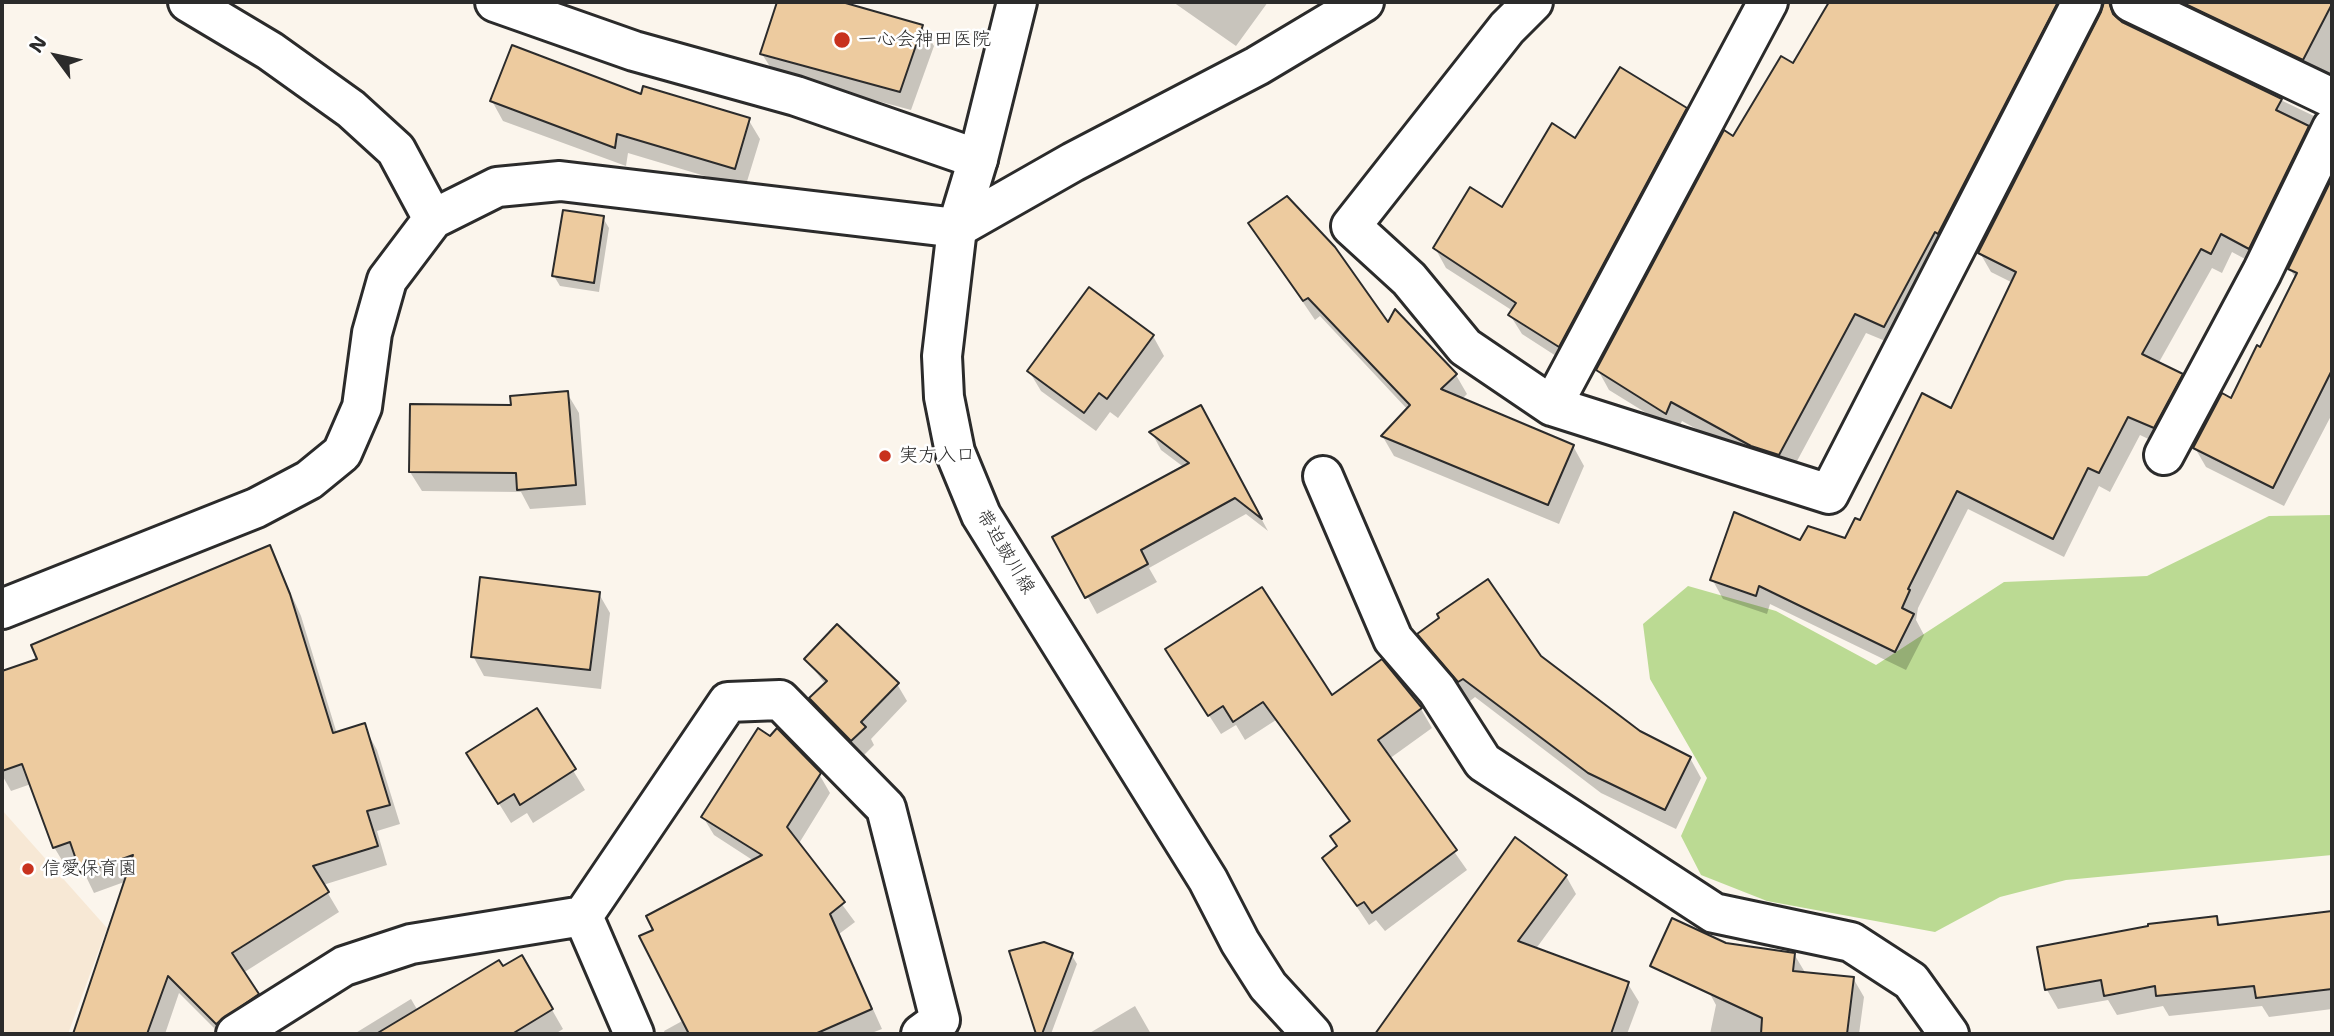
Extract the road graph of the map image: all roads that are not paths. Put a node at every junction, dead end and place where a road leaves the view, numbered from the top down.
1 (188, 2) edge
2 (495, 2) edge
3 (1017, 2) edge
4 (1364, 2) edge
5 (1533, 2) edge
6 (1768, 2) edge
7 (2082, 2) edge
8 (2131, 2) edge
9 (2332, 98) edge
10 (2332, 128) edge
11 (978, 159) junction
12 (433, 219) junction
13 (957, 228) junction
14 (1552, 406) junction
15 (2164, 455) dead end
16 (1323, 476) dead end
17 (2, 609) edge
18 (583, 916) junction
19 (236, 1034) edge
20 (634, 1034) edge
21 (922, 1034) edge
22 (1312, 1034) edge
23 (1948, 1034) edge

1 - 12 street
2 - 11 street
3 - 11 street, 帯迫皷川線
4 - 13 street
5 - 14 street
6 - 14 street
7 - 14 street
8 - 9 street
10 - 15 street
11 - 13 street, 帯迫皷川線
12 - 13 street
12 - 17 street
13 - 22 street, 帯迫皷川線
16 - 23 street
18 - 19 street
18 - 20 street
18 - 21 street

